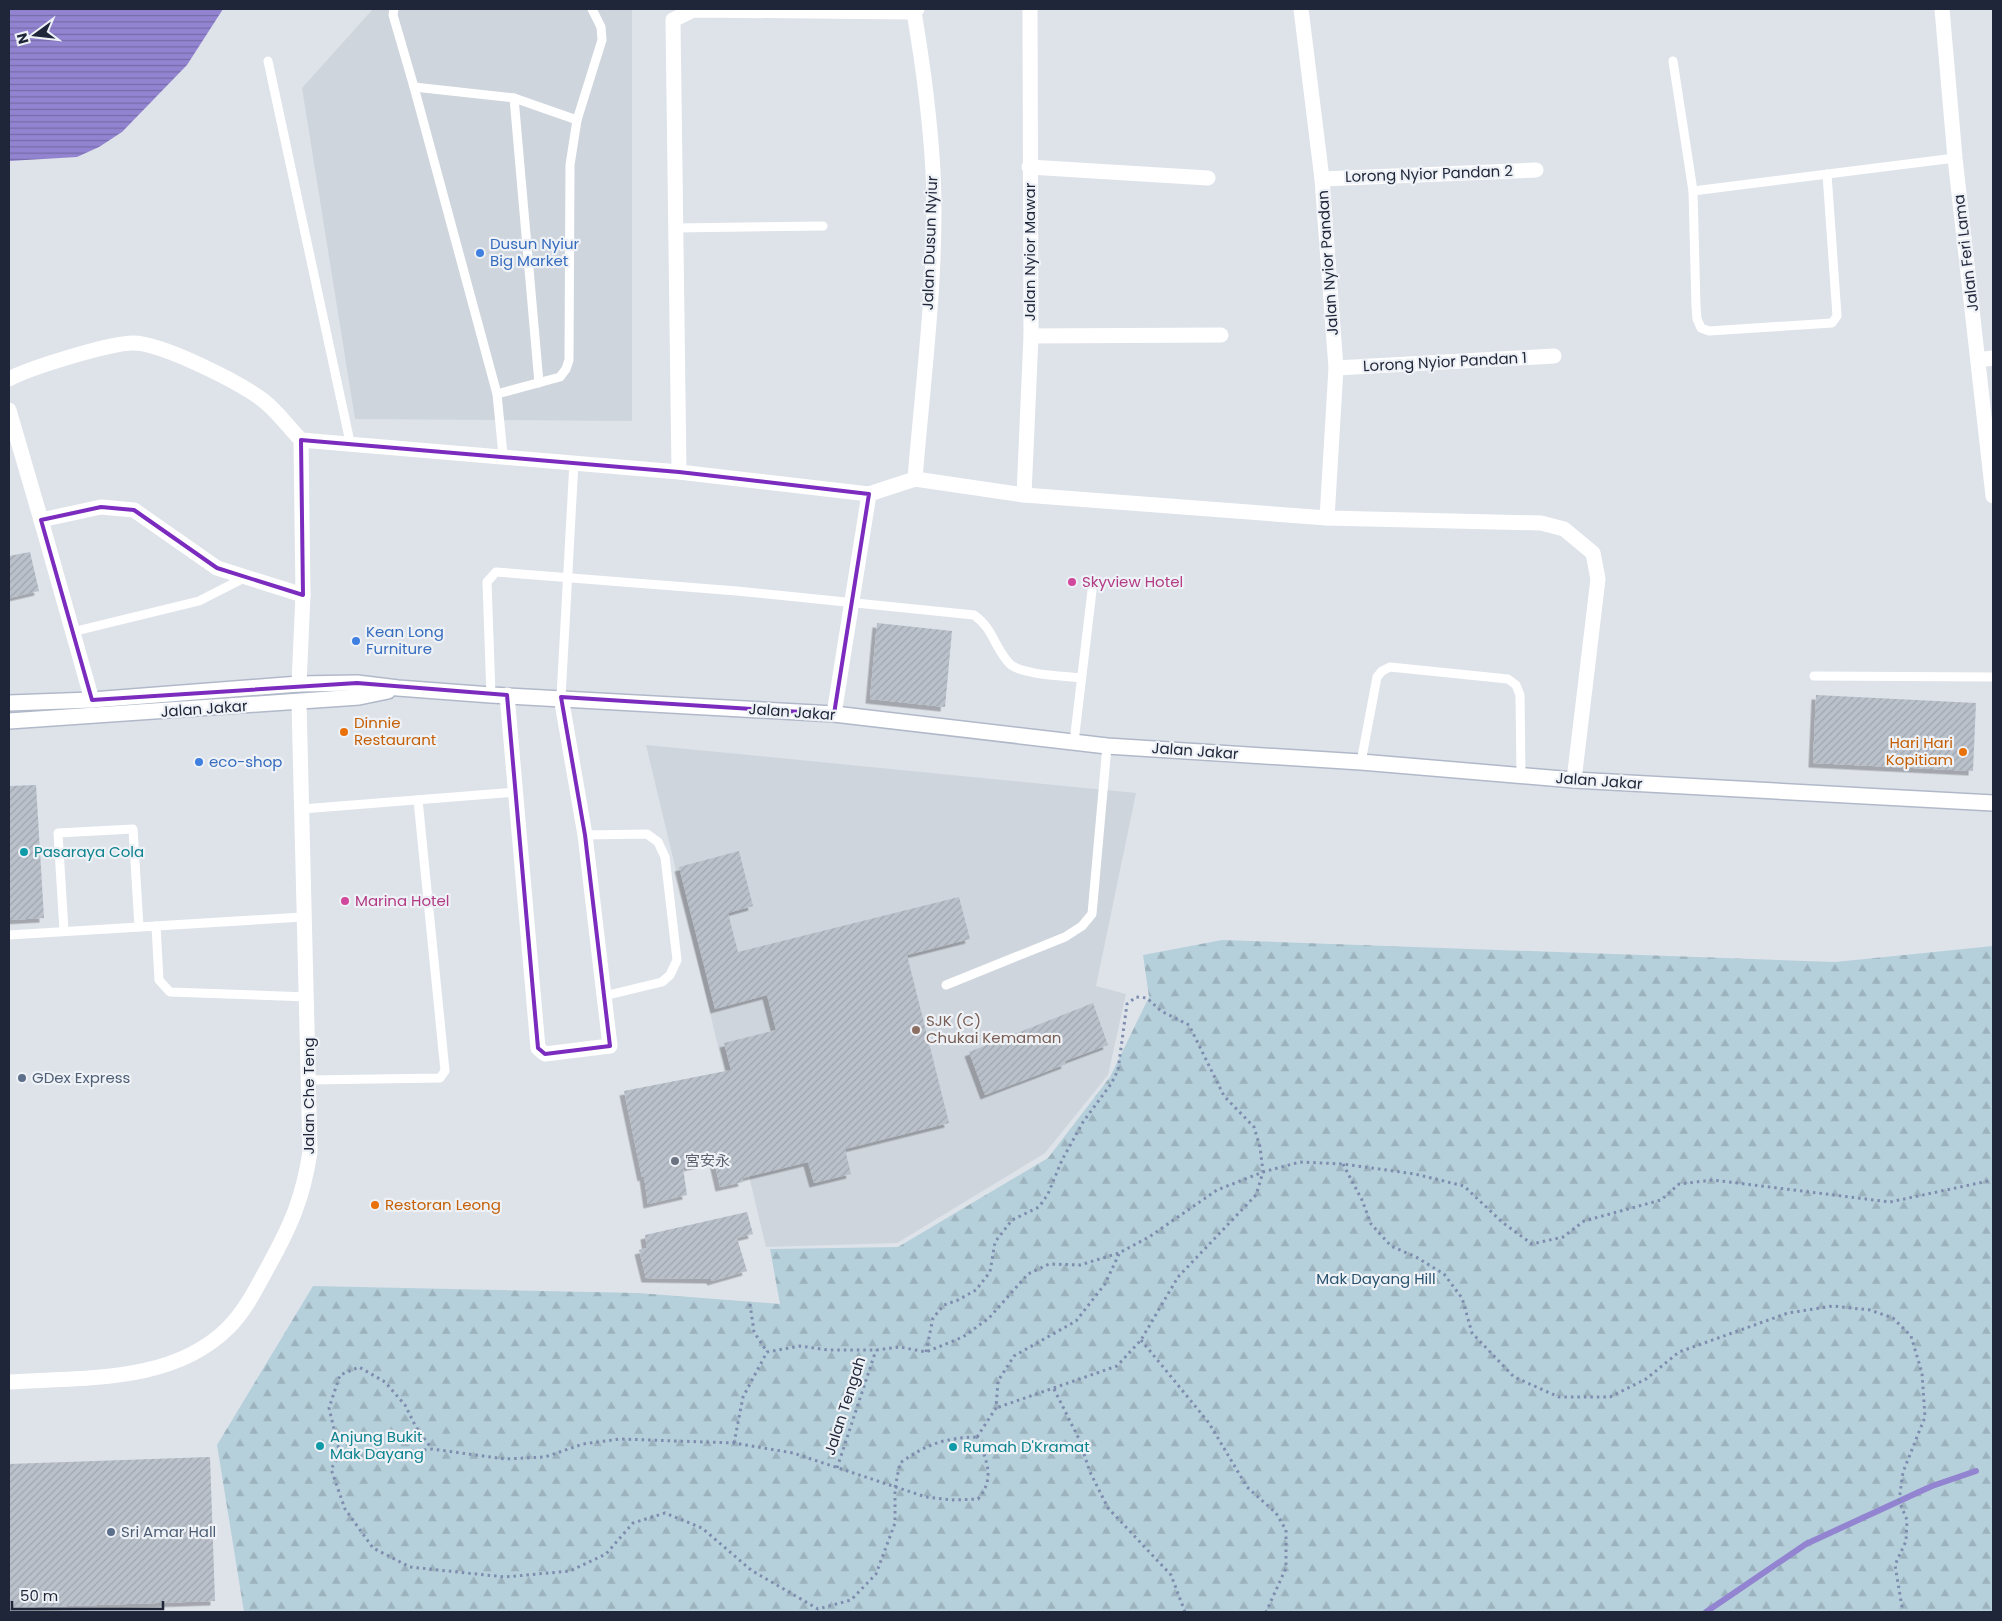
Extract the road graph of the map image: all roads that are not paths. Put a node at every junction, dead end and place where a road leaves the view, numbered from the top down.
1 (394, 9) edge
2 (592, 9) edge
3 (1030, 9) edge
4 (1301, 9) edge
5 (1942, 9) edge
6 (916, 10) edge
7 (268, 61) dead end
8 (1673, 61) dead end
9 (414, 87) junction
10 (514, 98) junction
11 (577, 120) junction
12 (1955, 158) junction
13 (1029, 167) junction
14 (1536, 170) dead end
15 (1828, 174) junction
16 (1208, 178) dead end
17 (1322, 178) junction
18 (1693, 191) junction
19 (823, 226) dead end
20 (675, 228) junction
21 (1220, 335) dead end
22 (1030, 336) junction
23 (1554, 356) dead end
24 (1986, 359) edge
25 (1336, 368) junction
26 (9, 380) edge
27 (539, 383) junction
28 (497, 394) junction
29 (9, 410) edge
30 (301, 440) junction
31 (350, 442) junction
32 (503, 456) junction
33 (574, 462) junction
34 (679, 472) junction
35 (915, 478) junction
36 (869, 494) junction
37 (1024, 495) junction
38 (1993, 496) edge
39 (1327, 518) junction
40 (41, 520) junction
41 (246, 577) junction
42 (567, 579) junction
43 (1092, 591) dead end
44 (303, 595) junction
45 (852, 602) junction
46 (72, 632) junction
47 (1814, 676) dead end
48 (1993, 677) edge
49 (1082, 678) junction
50 (299, 684) junction
51 (398, 688) junction
52 (491, 695) junction
53 (507, 695) junction
54 (561, 697) junction
55 (92, 700) junction
56 (299, 702) junction
57 (9, 703) edge
58 (834, 714) junction
59 (9, 721) edge
60 (1074, 742) junction
61 (1108, 746) junction
62 (1361, 762) junction
63 (1521, 775) junction
64 (1574, 780) junction
65 (515, 792) junction
66 (418, 800) junction
67 (1993, 803) edge
68 (302, 809) junction
69 (585, 836) junction
70 (303, 917) junction
71 (156, 926) junction
72 (139, 927) junction
73 (64, 931) junction
74 (9, 934) edge
75 (946, 985) dead end
76 (604, 996) junction
77 (308, 997) junction
78 (309, 1080) junction
79 (9, 1382) edge

1 - 9 lane
2 - 11 lane
3 - 13 street, Jalan Nyior Mawar
4 - 17 street, Jalan Nyior Pandan
5 - 12 street, Jalan Feri Lama
6 - 20 street
6 - 35 street, Jalan Dusun Nyiur
7 - 31 lane
8 - 18 lane
9 - 10 lane
9 - 28 lane
10 - 11 lane
10 - 27 lane
11 - 27 lane
12 - 15 lane
12 - 24 street, Jalan Feri Lama
13 - 16 street
13 - 22 street, Jalan Nyior Mawar
14 - 17 street, Lorong Nyior Pandan 2
15 - 18 lane
15 - 18 lane
17 - 25 street, Jalan Nyior Pandan
19 - 20 lane
20 - 34 street
21 - 22 street
22 - 37 street, Jalan Nyior Mawar
23 - 25 street, Lorong Nyior Pandan 1
24 - 38 street, Jalan Feri Lama
25 - 39 street, Jalan Nyior Pandan
26 - 30 street
27 - 28 lane
28 - 32 lane
29 - 40 street
30 - 31 street
30 - 44 street
31 - 32 street
32 - 33 street
33 - 34 street
33 - 42 lane
34 - 36 street
35 - 36 street
35 - 37 street
36 - 45 street
37 - 39 street
39 - 64 street
40 - 41 street
40 - 46 street
41 - 44 street
41 - 46 lane
42 - 45 lane
42 - 52 lane
42 - 54 lane
43 - 49 lane
44 - 50 street
45 - 49 lane
45 - 58 street
46 - 55 street
47 - 48 lane
49 - 60 lane
50 - 51 street, Jalan Jakar
50 - 55 street, Jalan Jakar
51 - 52 street, Jalan Jakar
51 - 56 street, Jalan Jakar
52 - 53 street, Jalan Jakar
53 - 54 street, Jalan Jakar
53 - 65 street
54 - 58 street, Jalan Jakar
54 - 69 street
55 - 57 street, Jalan Jakar
56 - 59 street, Jalan Jakar
56 - 68 street, Jalan Che Teng
58 - 60 street, Jalan Jakar
60 - 61 street, Jalan Jakar
61 - 62 street, Jalan Jakar
61 - 75 lane
62 - 63 street, Jalan Jakar
62 - 63 lane
63 - 64 street, Jalan Jakar
64 - 67 street, Jalan Jakar
65 - 66 lane
65 - 76 street
66 - 68 lane
66 - 78 lane
68 - 70 street, Jalan Che Teng
69 - 76 street
69 - 76 lane
70 - 71 lane
70 - 77 street, Jalan Che Teng
71 - 72 lane
71 - 77 lane
72 - 73 lane
72 - 73 lane
73 - 74 lane
77 - 78 street, Jalan Che Teng
78 - 79 street, Jalan Che Teng

